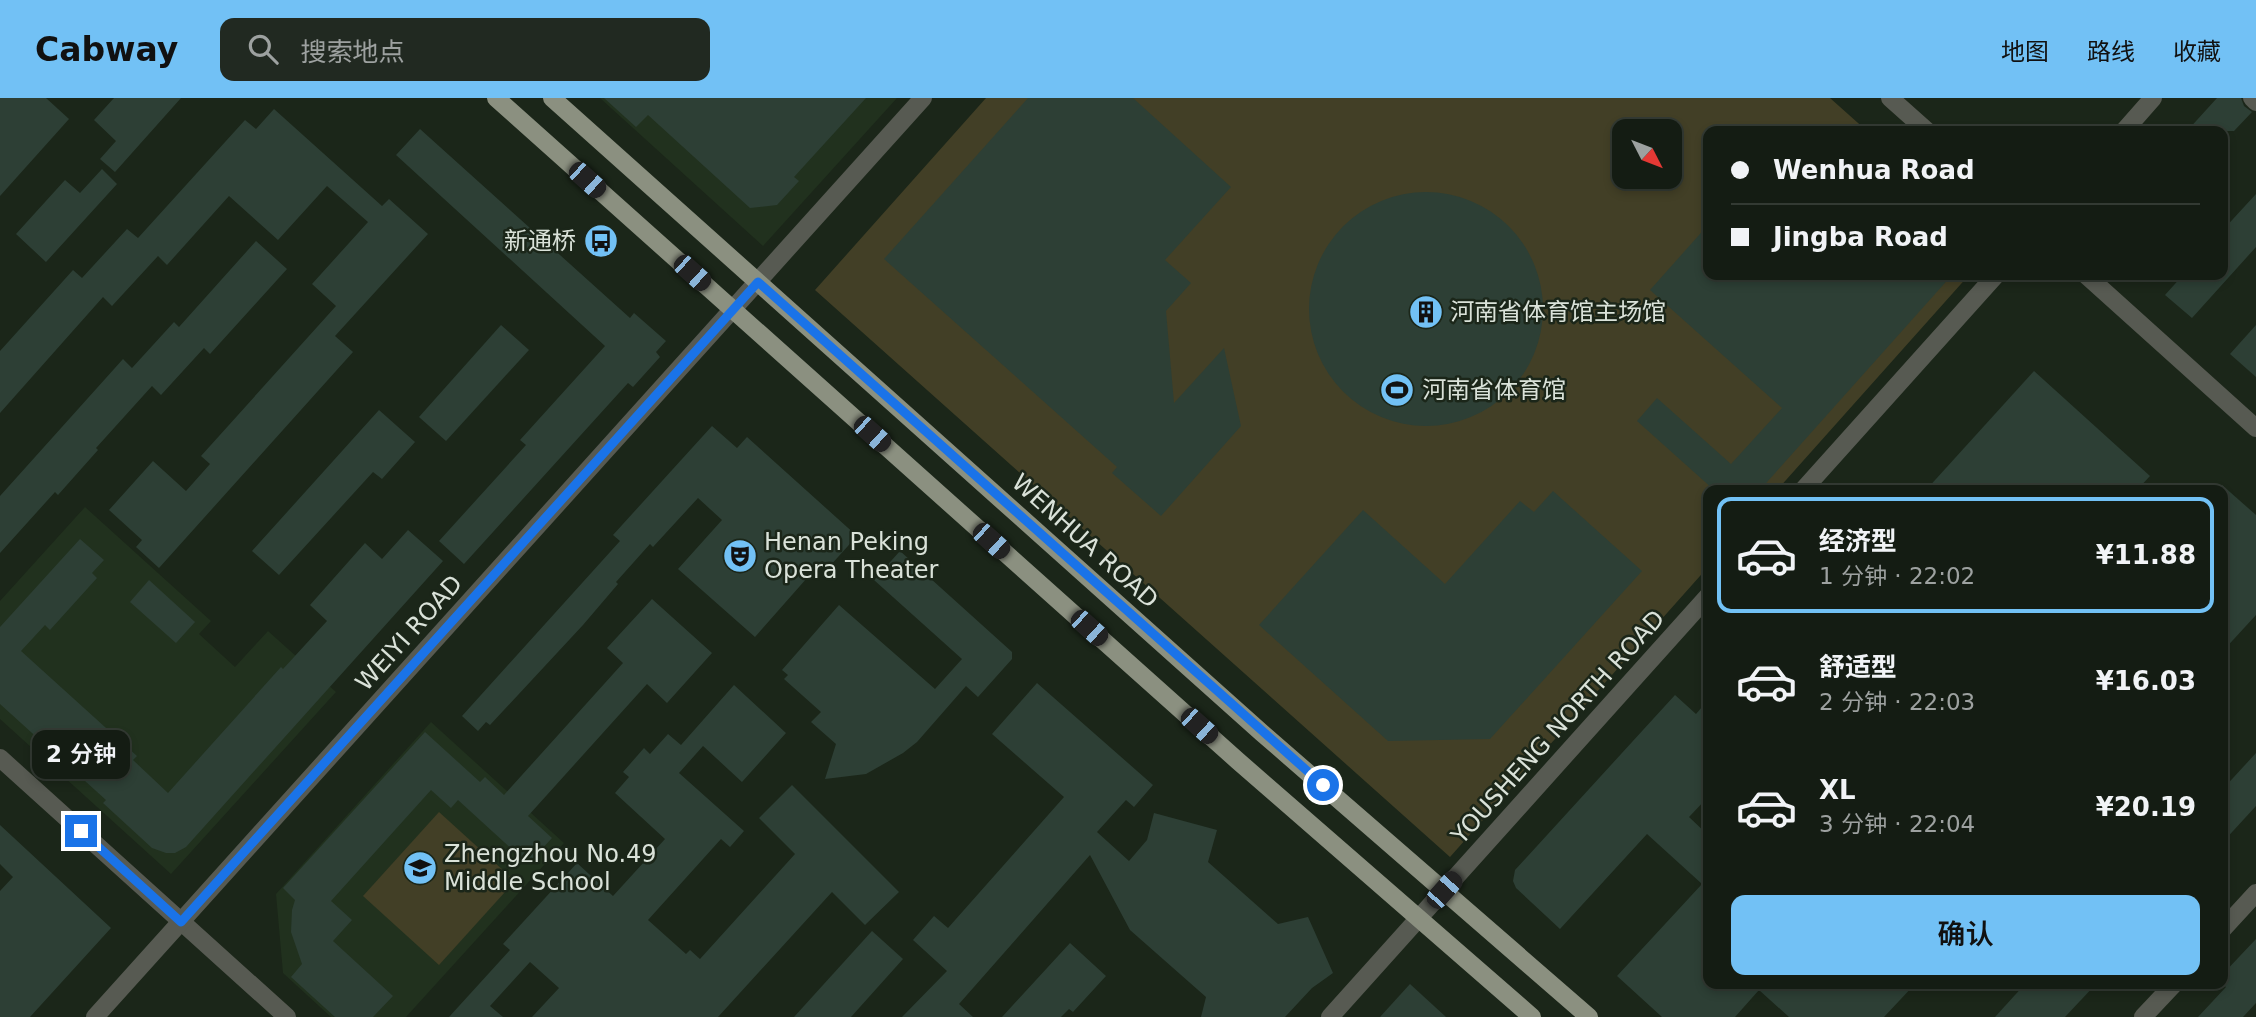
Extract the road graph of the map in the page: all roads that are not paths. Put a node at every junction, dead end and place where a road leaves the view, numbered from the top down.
1 (496, 98) edge
2 (552, 98) edge
3 (923, 98) edge
4 (1890, 98) edge
5 (2153, 98) edge
6 (2252, 98) edge
7 (2256, 102) edge
8 (1921, 126) edge
9 (2128, 126) edge
10 (1992, 280) edge
11 (2092, 280) edge
12 (758, 282) junction
13 (733, 310) junction
14 (2256, 428) edge
15 (1807, 485) edge
16 (1703, 602) edge
17 (0, 758) edge
18 (1444, 890) junction
19 (2256, 893) edge
20 (1419, 918) junction
21 (181, 922) junction
22 (2228, 923) edge
23 (2169, 989) edge
24 (95, 1017) edge
25 (287, 1017) edge
26 (1330, 1017) edge
27 (1532, 1017) edge
28 (1589, 1017) edge
29 (2144, 1017) edge

1 - 13 main road
2 - 12 main road, WENHUA ROAD
3 - 12 street, WEIYI ROAD
4 - 8 street
5 - 9 street
6 - 7 street
10 - 15 street
11 - 14 street
12 - 13 street, WEIYI ROAD
12 - 18 main road, WENHUA ROAD
13 - 20 main road
13 - 21 street, WEIYI ROAD
16 - 18 street, YOUSHENG NORTH ROAD
17 - 21 street
18 - 20 street, YOUSHENG NORTH ROAD
18 - 28 main road, WENHUA ROAD
19 - 22 street
20 - 26 street, YOUSHENG NORTH ROAD
20 - 27 main road
21 - 24 street, WEIYI ROAD
21 - 25 street
23 - 29 street

